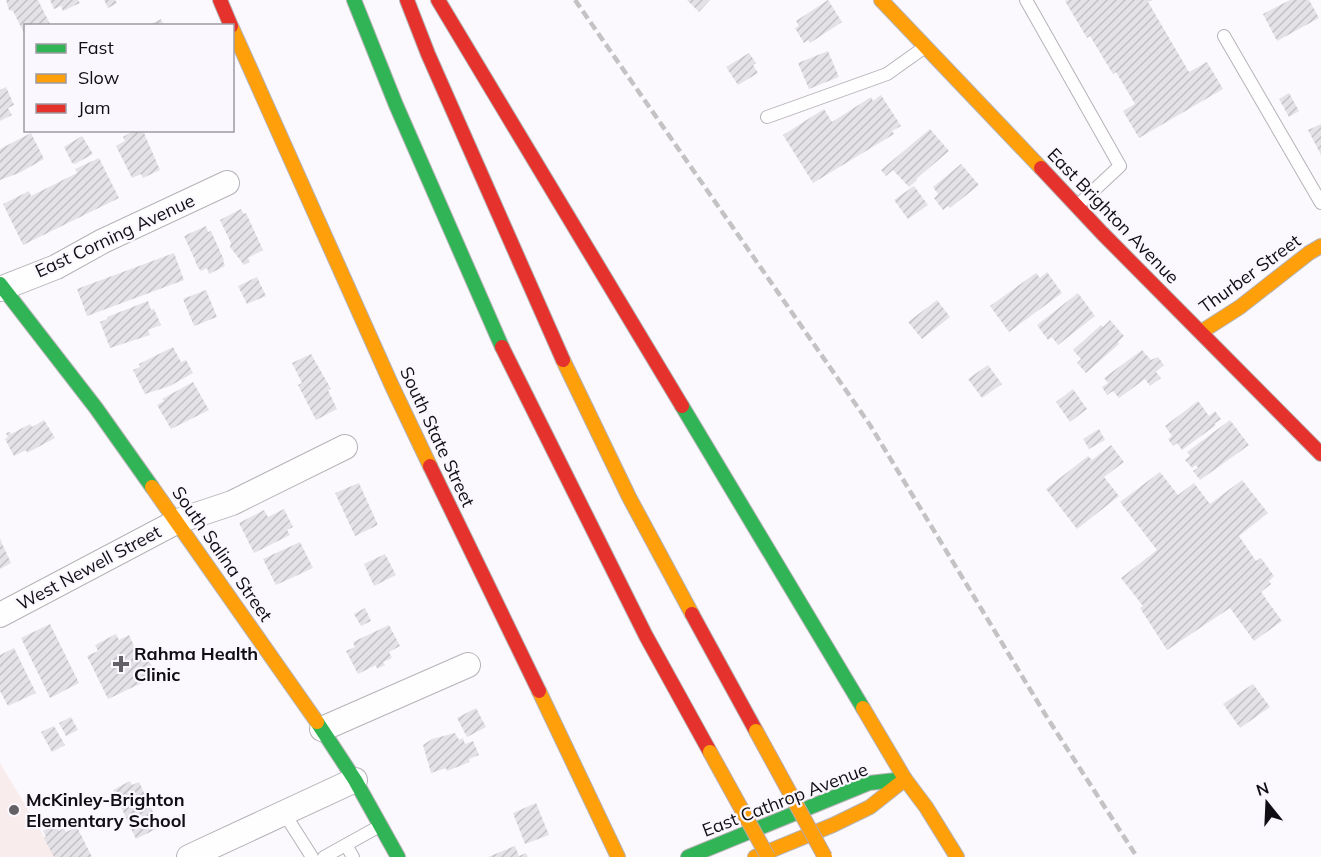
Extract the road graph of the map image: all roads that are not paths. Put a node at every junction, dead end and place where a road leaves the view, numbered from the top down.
1 (220, 0) edge
2 (354, 0) edge
3 (406, 0) edge
4 (438, 0) edge
5 (881, 0) edge
6 (1026, 0) edge
7 (231, 24) edge
8 (234, 31) edge
9 (1224, 36) dead end
10 (926, 46) junction
11 (767, 117) dead end
12 (227, 183) dead end
13 (1321, 203) edge
14 (1077, 206) junction
15 (1321, 246) edge
16 (1, 286) edge
17 (1201, 332) junction
18 (345, 447) dead end
19 (1321, 454) edge
20 (178, 521) junction
21 (0, 615) edge
22 (468, 665) dead end
23 (322, 729) junction
24 (905, 779) junction
25 (355, 780) junction
26 (284, 813) junction
27 (380, 826) junction
28 (346, 845) junction
29 (189, 857) edge
30 (312, 857) edge
31 (324, 857) edge
32 (354, 857) edge
33 (398, 857) edge
34 (618, 857) edge
35 (688, 857) edge
36 (755, 857) edge
37 (768, 857) edge
38 (825, 857) edge
39 (957, 857) edge

1 - 7 main road, South State Street
2 - 37 main road, bridge
3 - 38 main road, bridge
4 - 24 main road
5 - 10 main road, East Brighton Avenue
6 - 14 lane
8 - 34 main road, South State Street
9 - 13 lane
10 - 11 lane
10 - 14 main road, East Brighton Avenue
12 - 16 street, East Corning Avenue
14 - 17 main road, East Brighton Avenue
15 - 17 main road, Thurber Street
16 - 20 main road, South Salina Street
17 - 19 main road, East Brighton Avenue
18 - 20 street, West Newell Street
20 - 21 street, West Newell Street
20 - 23 main road, South Salina Street
22 - 23 street
23 - 25 main road, South Salina Street
24 - 35 main road, East Cathrop Avenue
24 - 36 main road, East Cathrop Avenue
24 - 39 main road
25 - 26 street
25 - 27 main road, South Salina Street
26 - 29 street
26 - 30 lane
27 - 28 lane
27 - 33 main road, South Salina Street
28 - 31 lane
28 - 32 lane

